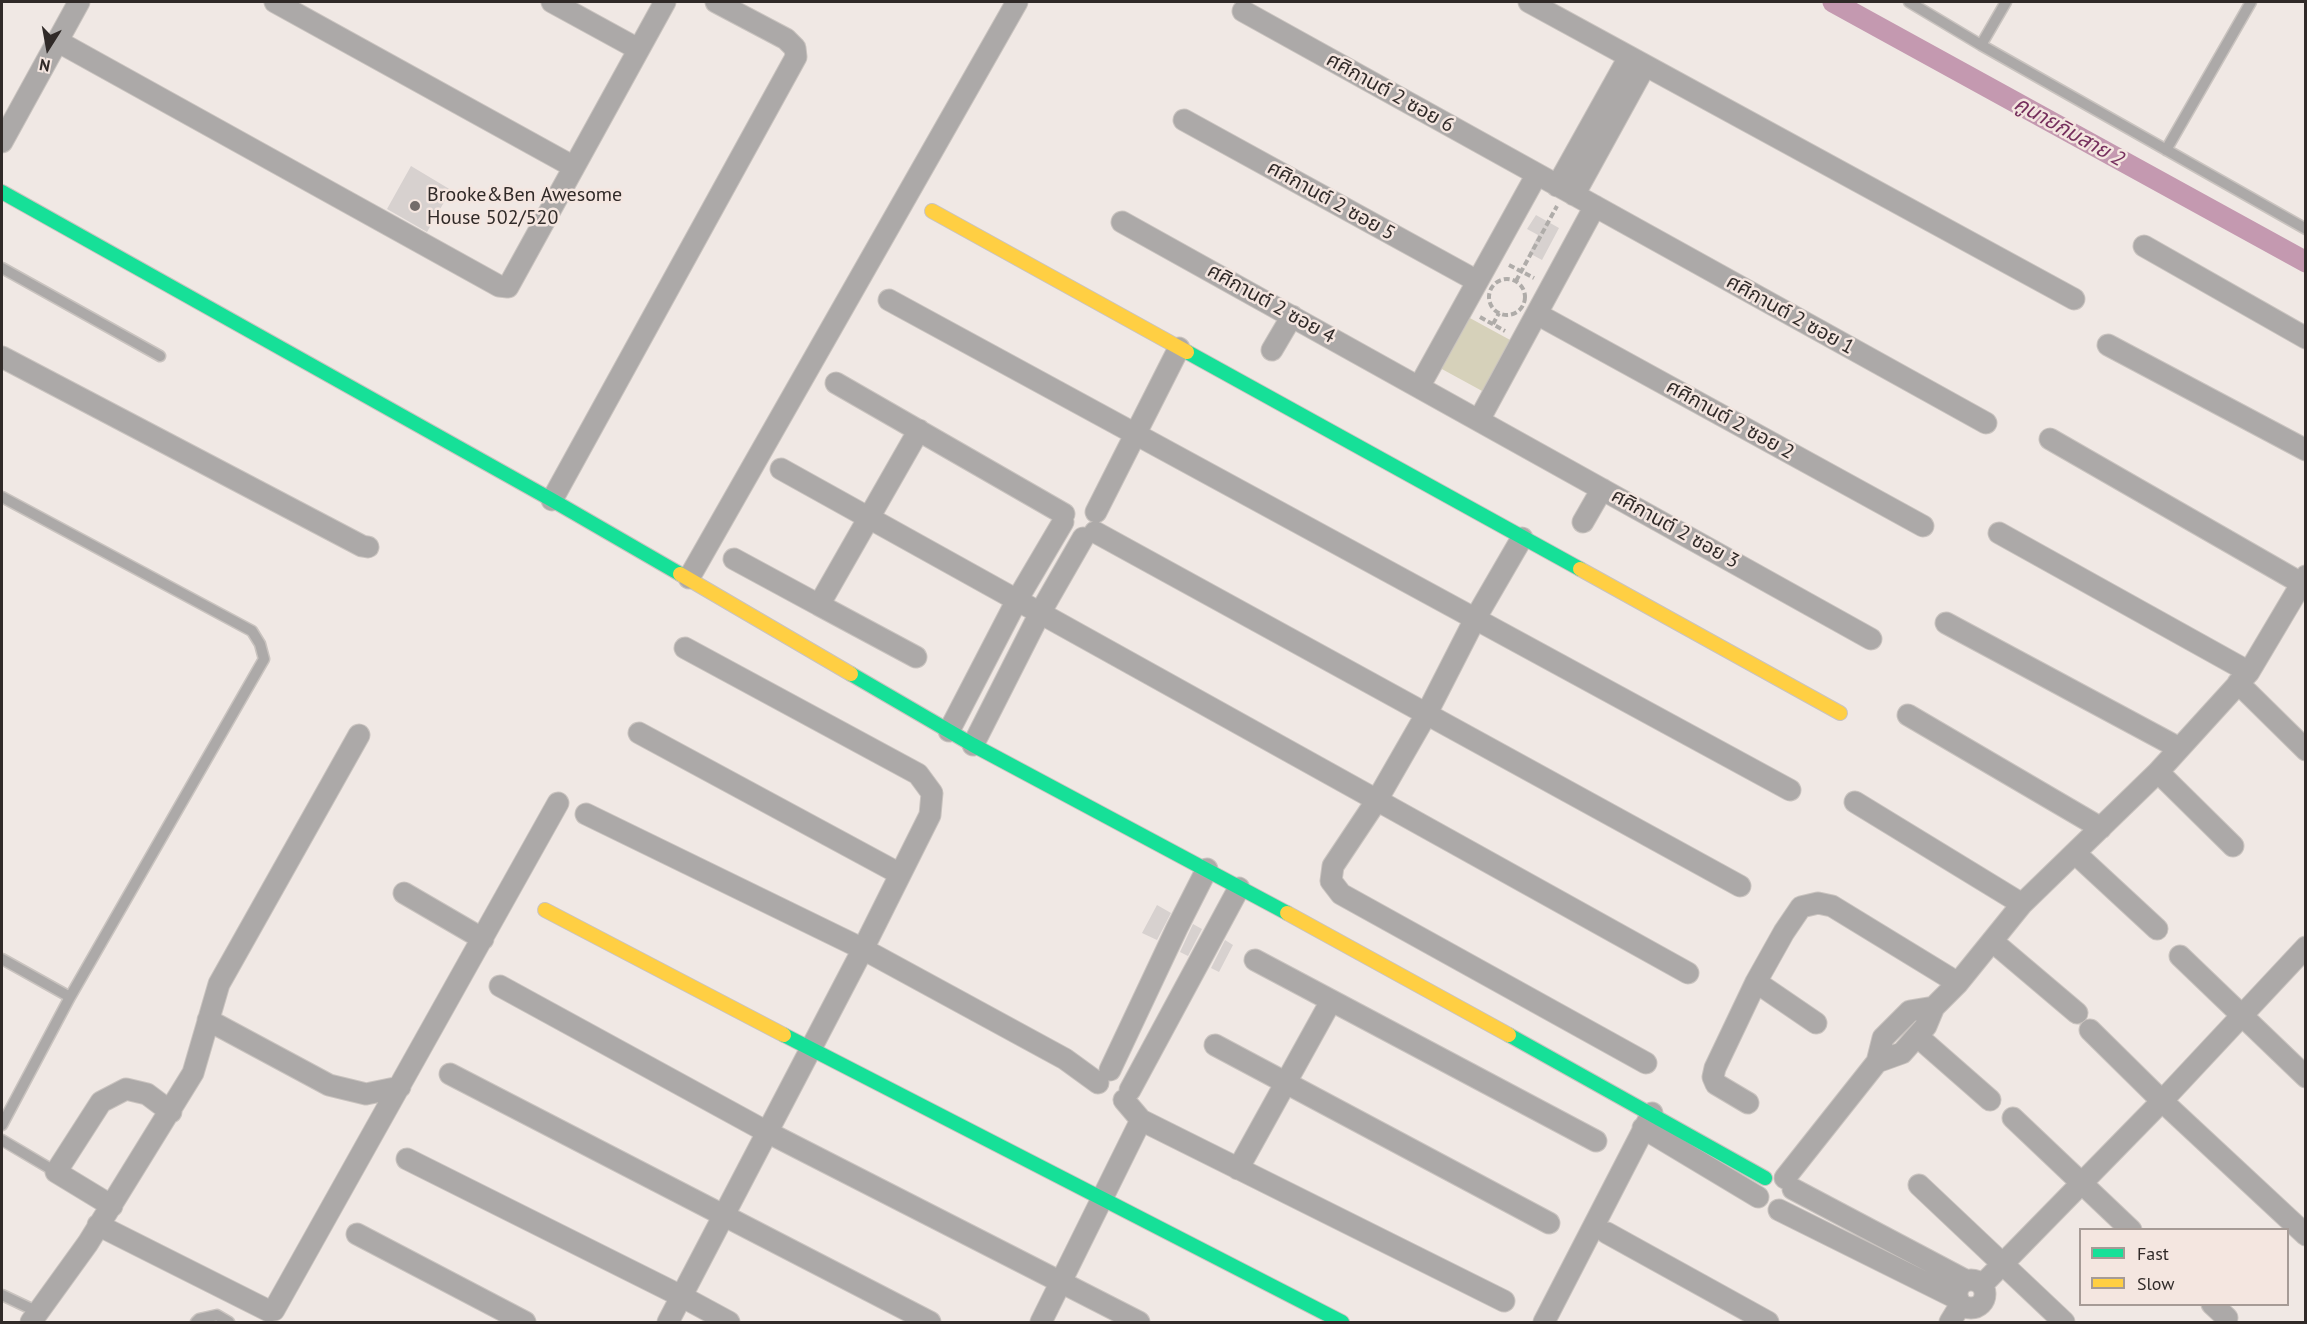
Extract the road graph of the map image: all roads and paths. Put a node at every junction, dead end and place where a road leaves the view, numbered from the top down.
1 (79, 2) edge
2 (275, 2) edge
3 (552, 2) edge
4 (665, 2) edge
5 (716, 2) edge
6 (1017, 2) edge
7 (1529, 2) edge
8 (1909, 2) edge
9 (2006, 2) edge
10 (2251, 2) edge
11 (1243, 11) dead end
12 (57, 41) junction
13 (1981, 45) junction
14 (639, 49) junction
15 (1637, 62) junction
16 (1184, 120) dead end
17 (2, 142) edge
18 (2166, 150) junction
19 (574, 167) junction
20 (1537, 174) junction
21 (1566, 190) junction
22 (2, 192) edge
23 (1595, 207) junction
24 (932, 211) dead end
25 (1122, 222) dead end
26 (2306, 229) edge
27 (2144, 246) dead end
28 (1492, 255) junction
29 (2, 268) edge
30 (1521, 271) junction
31 (1478, 281) junction
32 (1516, 281) junction
33 (1551, 288) junction
34 (2074, 299) dead end
35 (889, 300) dead end
36 (1463, 308) junction
37 (1499, 313) junction
38 (1537, 314) junction
39 (1292, 316) junction
40 (1493, 324) junction
41 (2306, 338) edge
42 (1522, 340) junction
43 (2108, 345) dead end
44 (1179, 348) junction
45 (1272, 350) dead end
46 (160, 356) dead end
47 (2, 357) edge
48 (836, 383) dead end
49 (1419, 387) junction
50 (1479, 420) junction
51 (1986, 423) dead end
52 (919, 430) junction
53 (1135, 434) junction
54 (2049, 439) dead end
55 (2306, 450) edge
56 (781, 469) dead end
57 (1602, 489) junction
58 (2, 496) edge
59 (552, 500) junction
60 (1064, 518) junction
61 (869, 520) junction
62 (1583, 522) dead end
63 (1923, 525) dead end
64 (1091, 527) junction
65 (1999, 533) dead end
66 (1522, 537) junction
67 (368, 547) dead end
68 (734, 559) dead end
69 (688, 578) junction
70 (2305, 582) edge
71 (1017, 600) junction
72 (819, 605) junction
73 (1040, 613) junction
74 (1475, 619) junction
75 (1946, 623) dead end
76 (1871, 639) dead end
77 (685, 648) dead end
78 (916, 657) dead end
79 (2243, 678) junction
80 (1427, 713) junction
81 (1840, 713) dead end
82 (1908, 715) dead end
83 (949, 731) junction
84 (639, 733) dead end
85 (359, 735) dead end
86 (973, 745) junction
87 (2179, 748) junction
88 (2306, 750) edge
89 (2158, 772) junction
90 (1790, 790) dead end
91 (1377, 800) junction
92 (1855, 802) dead end
93 (558, 803) dead end
94 (586, 814) dead end
95 (2101, 828) junction
96 (2233, 846) dead end
97 (2076, 854) junction
98 (1207, 869) junction
99 (900, 874) junction
100 (1740, 886) dead end
101 (1239, 888) junction
102 (404, 893) dead end
103 (2022, 904) junction
104 (545, 910) dead end
105 (2157, 929) dead end
106 (483, 939) junction
107 (1992, 941) junction
108 (2306, 947) edge
109 (863, 949) junction
110 (2180, 956) dead end
111 (2, 959) edge
112 (1255, 960) dead end
113 (1688, 973) dead end
114 (1756, 982) junction
115 (1958, 983) junction
116 (500, 986) dead end
117 (69, 997) junction
118 (1331, 1001) junction
119 (1934, 1007) junction
120 (2241, 1015) junction
121 (208, 1020) junction
122 (1816, 1023) dead end
123 (1917, 1036) junction
124 (1215, 1046) dead end
125 (810, 1049) junction
126 (1877, 1062) junction
127 (1646, 1063) dead end
128 (450, 1074) dead end
129 (1104, 1077) junction
130 (2306, 1077) edge
131 (1286, 1083) junction
132 (400, 1087) junction
133 (1127, 1095) junction
134 (1990, 1100) dead end
135 (2162, 1101) junction
136 (1748, 1103) dead end
137 (171, 1112) junction
138 (2013, 1118) dead end
139 (1141, 1120) junction
140 (1648, 1121) junction
141 (2, 1125) edge
142 (767, 1132) junction
143 (2, 1140) edge
144 (1596, 1141) dead end
145 (407, 1159) dead end
146 (1238, 1169) junction
147 (56, 1172) junction
148 (2082, 1184) junction
149 (1775, 1185) junction
150 (1919, 1185) dead end
151 (1102, 1199) junction
152 (112, 1206) junction
153 (1779, 1210) junction
154 (724, 1214) junction
155 (1549, 1223) dead end
156 (98, 1225) junction
157 (2129, 1228) edge
158 (1607, 1233) dead end
159 (357, 1234) dead end
160 (2306, 1235) edge
161 (2001, 1264) junction
162 (1063, 1282) junction
163 (1967, 1292) junction
164 (2, 1295) edge
165 (681, 1296) junction
166 (1504, 1301) dead end
167 (35, 1317) edge
168 (196, 1323) edge
169 (230, 1323) edge
170 (525, 1323) edge
171 (668, 1323) edge
172 (729, 1323) edge
173 (930, 1323) edge
174 (1041, 1323) edge
175 (1138, 1323) edge
176 (1341, 1323) edge
177 (1544, 1323) edge
178 (1768, 1323) edge
179 (1950, 1323) edge
180 (2064, 1323) edge

1 - 12 street
2 - 19 street
3 - 14 street
4 - 14 street
5 - 59 street
6 - 69 street
7 - 15 street
8 - 13 lane
9 - 13 lane
10 - 18 lane
11 - 20 street, ศศิกานต์ 2 ซอย 6
12 - 17 street
12 - 19 street
13 - 18 lane
14 - 19 street
15 - 21 street
15 - 34 street
16 - 31 street, ศศิกานต์ 2 ซอย 5
18 - 26 lane
20 - 21 street, ศศิกานต์ 2 ซอย 6
20 - 28 street
21 - 23 street, ศศิกานต์ 2 ซอย 1
21 - 30 path
22 - 59 street
23 - 33 street
23 - 51 street, ศศิกานต์ 2 ซอย 1
24 - 44 street
25 - 39 street, ศศิกานต์ 2 ซอย 4
27 - 41 street
28 - 30 path
28 - 31 street
29 - 46 lane
30 - 32 path
30 - 33 path
31 - 36 street
32 - 37 path
32 - 37 path
33 - 38 street
35 - 53 street
36 - 40 path
36 - 49 street
37 - 40 path
38 - 42 street
38 - 63 street, ศศิกานต์ 2 ซอย 2
39 - 45 street
39 - 49 street, ศศิกานต์ 2 ซอย 4
40 - 42 path
42 - 50 street
43 - 55 street
44 - 53 street
44 - 66 street
47 - 67 street
48 - 52 street
49 - 50 street, ศศิกานต์ 2 ซอย 4
50 - 57 street, ศศิกานต์ 2 ซอย 3
52 - 60 street
52 - 61 street
53 - 64 street
53 - 74 street
54 - 70 street
56 - 61 street
57 - 62 street
57 - 76 street, ศศิกานต์ 2 ซอย 3
58 - 117 lane
59 - 69 street
60 - 64 street
60 - 64 street
60 - 71 street
61 - 71 street
61 - 72 street
64 - 73 street
64 - 80 street
65 - 79 street
66 - 74 street
66 - 81 street
68 - 72 street
69 - 83 street
70 - 79 street
71 - 73 street
71 - 83 street
72 - 78 street
73 - 86 street
73 - 91 street
74 - 80 street
74 - 90 street
75 - 87 street
77 - 99 street
79 - 87 street
79 - 88 street
80 - 91 street
80 - 100 street
82 - 95 street
83 - 86 street
84 - 99 street
85 - 121 street
86 - 98 street
87 - 89 street
89 - 95 street
89 - 96 street
91 - 113 street
91 - 127 street
92 - 103 street
93 - 106 street
94 - 109 street
95 - 97 street
97 - 103 street
97 - 105 street
98 - 101 street
98 - 129 street
99 - 109 street
101 - 133 street
101 - 140 street
102 - 106 street
103 - 107 street
104 - 125 street
106 - 132 street
107 - 115 street
107 - 135 street
108 - 120 street
109 - 125 street
109 - 129 street
110 - 120 street
111 - 117 lane
112 - 118 street
114 - 115 street
114 - 122 street
114 - 136 street
115 - 119 street
116 - 142 street
117 - 141 lane
118 - 131 street
118 - 144 street
119 - 123 street
119 - 126 street
120 - 130 street
120 - 135 street
121 - 132 street
121 - 137 street
123 - 126 street
123 - 134 street
124 - 131 street
125 - 142 street
125 - 151 street
126 - 149 street
128 - 154 street
129 - 133 street
131 - 146 street
131 - 155 street
132 - 156 street
133 - 139 street
135 - 148 street
135 - 160 street
137 - 147 street
137 - 152 street
138 - 148 street
139 - 146 street
139 - 151 street
140 - 149 street
140 - 177 street
142 - 154 street
142 - 162 street
143 - 147 lane
145 - 165 street
146 - 166 street
147 - 152 street
148 - 157 street
148 - 161 street
149 - 153 lane
149 - 153 lane
149 - 163 street
150 - 161 street
151 - 162 street
151 - 176 street
152 - 156 street
153 - 163 street
154 - 165 street
154 - 173 street
156 - 167 street
158 - 178 street
159 - 170 street
161 - 163 street
161 - 180 street
162 - 174 street
162 - 175 street
163 - 179 street
164 - 167 lane
165 - 171 street
165 - 172 street
168 - 169 lane

